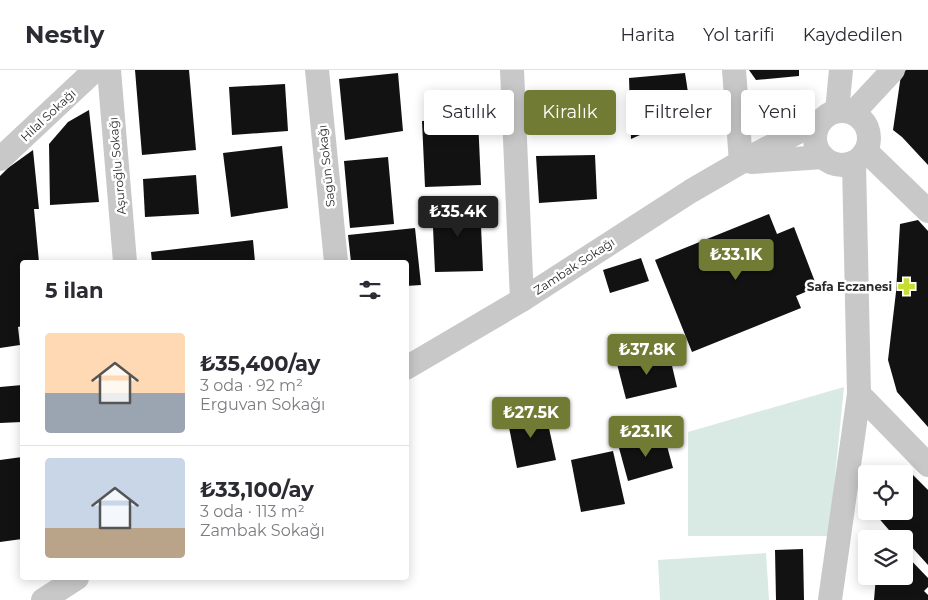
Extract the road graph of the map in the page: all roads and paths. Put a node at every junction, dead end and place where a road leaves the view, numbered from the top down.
1 (96, 70) edge
2 (109, 70) edge
3 (317, 70) edge
4 (512, 70) edge
5 (734, 70) edge
6 (841, 70) edge
7 (894, 70) edge
8 (837, 115) junction
9 (822, 157) junction
10 (860, 157) junction
11 (0, 159) edge
12 (741, 162) junction
13 (928, 211) edge
14 (125, 260) edge
15 (336, 260) edge
16 (522, 300) junction
17 (409, 366) edge
18 (859, 394) junction
19 (928, 465) edge
20 (74, 580) edge
21 (43, 600) edge
22 (830, 600) edge

1 - 11 street, Hilal Sokağı
2 - 14 street, Aşuroğlu Sokağı
3 - 15 street, Sagün Sokağı
4 - 16 street
5 - 12 street
6 - 8 street
7 - 8 street
8 - 9 street
8 - 10 street
8 - 12 street, Zambak Sokağı
9 - 10 street
9 - 12 street
10 - 13 street
10 - 18 street
12 - 16 street, Zambak Sokağı
16 - 17 street, Zambak Sokağı
18 - 19 street
18 - 22 street
20 - 21 street

